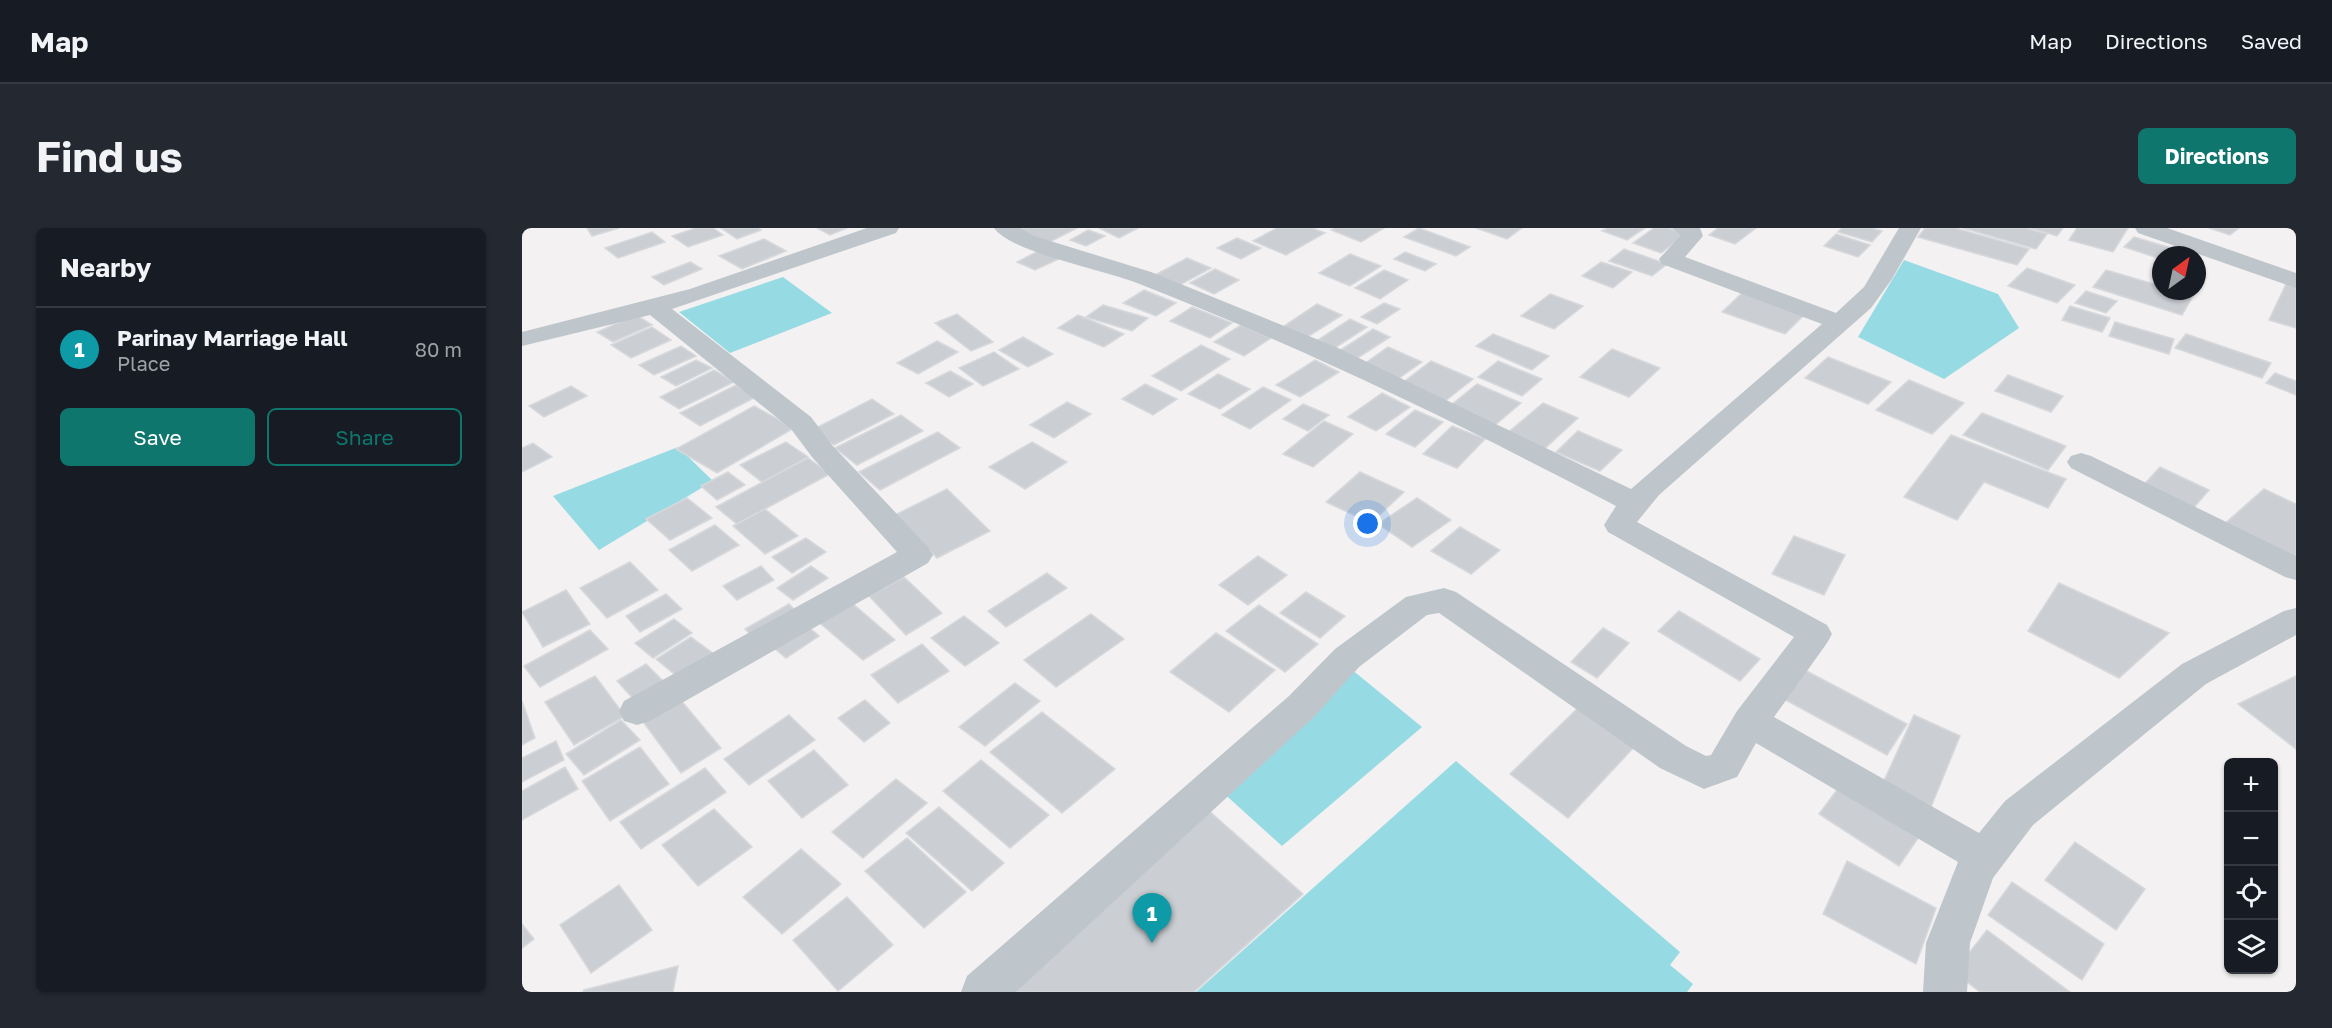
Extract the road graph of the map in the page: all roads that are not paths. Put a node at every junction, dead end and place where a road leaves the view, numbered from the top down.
1 (888, 228) edge
2 (1005, 228) edge
3 (1683, 228) edge
4 (1910, 228) edge
5 (2146, 228) edge
6 (2296, 281) edge
7 (654, 307) junction
8 (1839, 322) junction
9 (522, 339) edge
10 (2081, 462) dead end
11 (1634, 503) junction
12 (2296, 569) edge
13 (2296, 620) edge
14 (637, 711) dead end
15 (1750, 721) junction
16 (1985, 857) junction
17 (983, 992) edge
18 (1945, 992) edge

1 - 7 street
2 - 11 street
3 - 8 street
4 - 8 street
5 - 6 street
7 - 9 street
7 - 14 street
8 - 11 street
10 - 12 street
11 - 15 street
13 - 16 street
15 - 16 street
15 - 17 street
16 - 18 street

